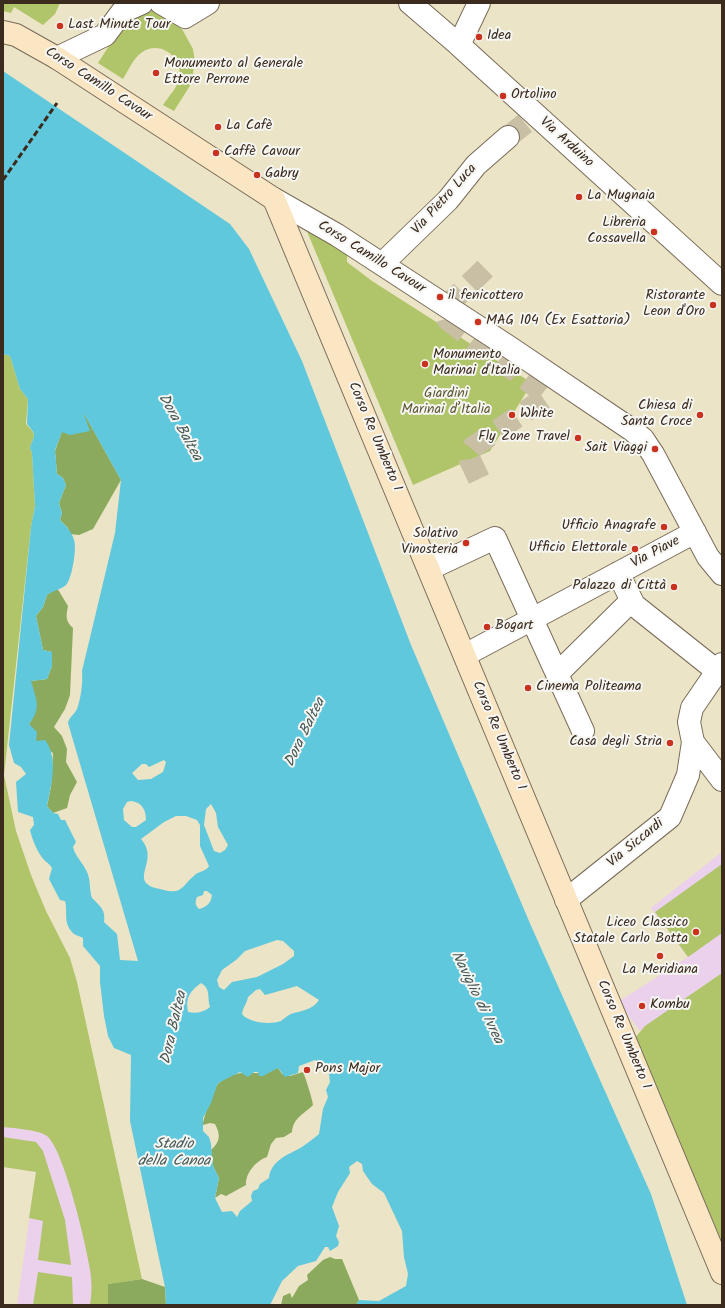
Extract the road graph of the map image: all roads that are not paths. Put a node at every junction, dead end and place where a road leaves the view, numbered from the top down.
1 (142, 3) edge
2 (161, 3) edge
3 (208, 3) edge
4 (410, 3) edge
5 (479, 3) edge
6 (3, 32) edge
7 (459, 44) junction
8 (57, 58) junction
9 (508, 137) tunnel mouth
10 (274, 199) junction
11 (382, 264) junction
12 (722, 284) edge
13 (695, 532) junction
14 (429, 569) junction
15 (618, 574) junction
16 (722, 574) edge
17 (632, 601) junction
18 (532, 619) junction
19 (464, 655) junction
20 (719, 667) edge
21 (557, 674) junction
22 (583, 731) dead end
23 (691, 732) junction
24 (722, 780) edge
25 (566, 900) junction
26 (720, 1265) edge

1 - 8 street
2 - 3 street
4 - 7 street, Via Arduino
5 - 7 street
6 - 8 main road, Corso Camillo Cavour
7 - 12 street, Via Arduino
8 - 10 main road, Corso Camillo Cavour
9 - 11 street, Via Pietro Luca
10 - 11 street, Corso Camillo Cavour
10 - 14 main road, Corso Re Umberto I
11 - 13 street, Corso Camillo Cavour
13 - 15 street, Via Piave
13 - 16 street, Corso Camillo Cavour
14 - 18 street
14 - 19 main road, Corso Re Umberto I
15 - 17 street
15 - 18 street, Via Piave
17 - 20 street
17 - 21 street
18 - 19 street, Via Piave
18 - 21 street
19 - 25 main road, Corso Re Umberto I
20 - 23 street
21 - 22 street
23 - 24 street
23 - 25 street, Via Siccardi
25 - 26 main road, Corso Re Umberto I

